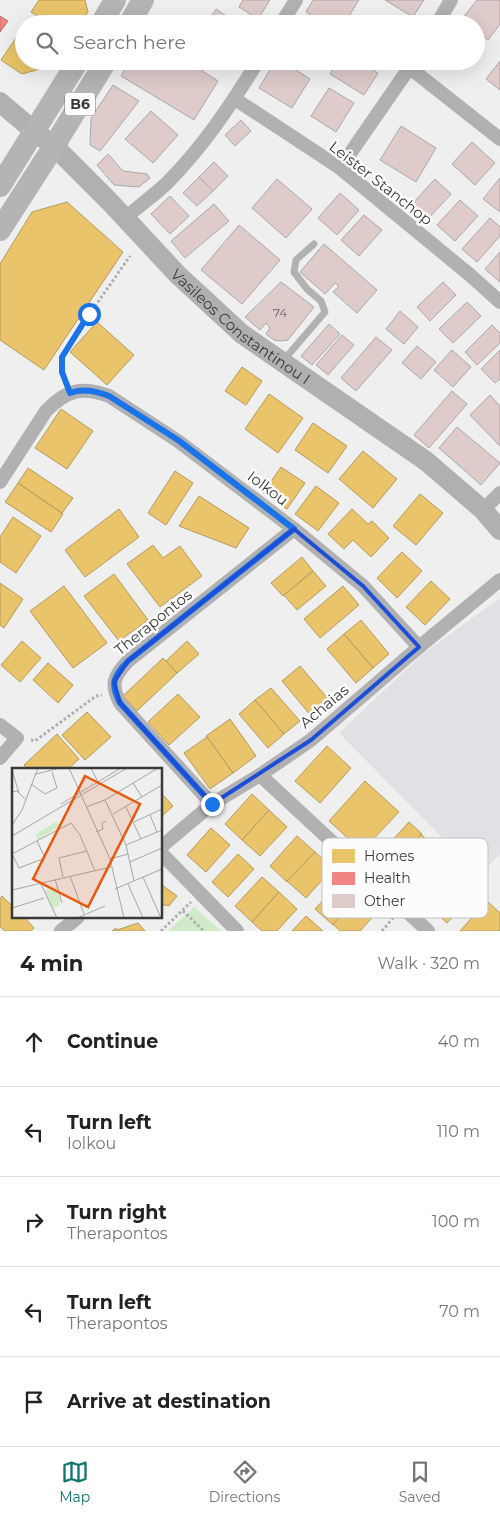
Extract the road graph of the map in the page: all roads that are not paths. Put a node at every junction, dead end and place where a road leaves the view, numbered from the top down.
1 (115, 0) edge
2 (143, 0) edge
3 (296, 0) edge
4 (451, 0) edge
5 (106, 15) edge
6 (134, 15) edge
7 (287, 15) edge
8 (442, 15) edge
9 (73, 70) edge
10 (100, 70) edge
11 (252, 70) edge
12 (409, 70) edge
13 (418, 70) edge
14 (234, 99) junction
15 (0, 102) edge
16 (34, 131) junction
17 (500, 139) edge
18 (54, 146) junction
19 (340, 168) junction
20 (0, 186) edge
21 (125, 218) junction
22 (0, 230) edge
23 (314, 244) dead end
24 (500, 302) edge
25 (285, 364) junction
26 (0, 482) edge
27 (500, 493) edge
28 (483, 510) junction
29 (294, 529) junction
30 (500, 530) edge
31 (500, 580) edge
32 (419, 647) junction
33 (0, 725) edge
34 (0, 758) edge
35 (260, 775) junction
36 (212, 804) junction
37 (328, 838) edge
38 (162, 846) edge
39 (162, 854) edge
40 (77, 918) edge
41 (414, 918) edge
42 (64, 930) edge
43 (237, 931) edge
44 (428, 931) edge

1 - 5 main road
2 - 6 main road
3 - 7 street
4 - 8 street
9 - 16 main road, B6
10 - 18 main road, B6
11 - 14 street
12 - 19 street
13 - 17 street
14 - 19 street, Leister Stanchop
14 - 21 street
15 - 16 main road, Vasileos Constantinou I
16 - 18 main road, Vasileos Constantinou I
16 - 20 main road, B6
18 - 21 main road, Vasileos Constantinou I
18 - 22 main road, B6
19 - 24 street, Leister Stanchop
21 - 25 main road, Vasileos Constantinou I
23 - 25 lane
25 - 28 main road, Vasileos Constantinou I
26 - 29 street, Iolkou
27 - 28 street
28 - 30 main road, Vasileos Constantinou I
29 - 32 street, Iolkou
29 - 36 street, Therapontos
31 - 32 street, Achaias
32 - 35 street, Achaias
33 - 34 street
35 - 36 street, Achaias
35 - 37 street
36 - 38 street, Achaias
39 - 43 street
40 - 42 street
41 - 44 street

